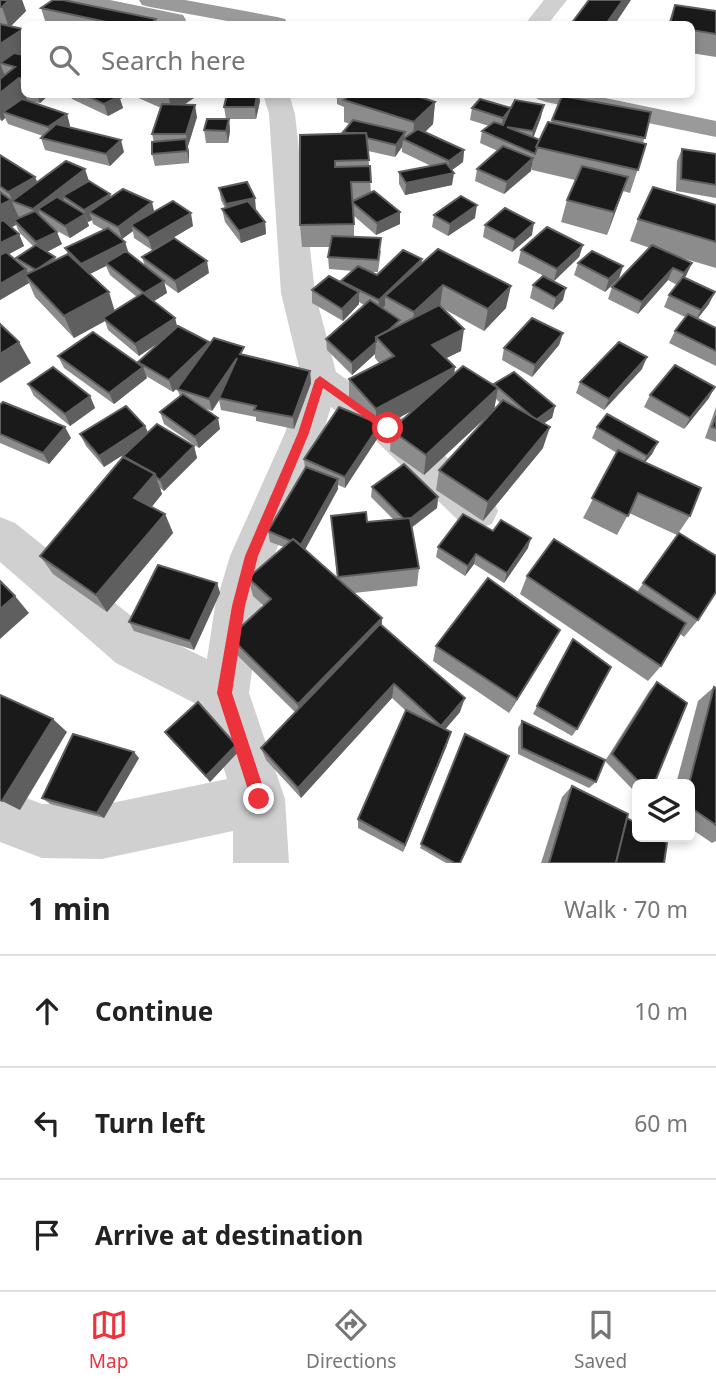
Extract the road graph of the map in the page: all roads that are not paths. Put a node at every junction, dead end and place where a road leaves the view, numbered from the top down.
1 (150, 0) edge
2 (556, 0) edge
3 (70, 3) edge
4 (181, 21) edge
5 (261, 21) edge
6 (538, 21) edge
7 (277, 98) edge
8 (565, 98) edge
9 (655, 98) edge
10 (716, 110) edge
11 (716, 129) edge
12 (320, 380) junction
13 (482, 516) edge
14 (0, 536) edge
15 (225, 693) junction
16 (259, 799) junction
17 (0, 815) edge
18 (261, 863) edge

1 - 5 highway
2 - 6 street
3 - 4 highway
7 - 12 street
8 - 11 highway
9 - 10 highway
12 - 13 street
12 - 15 street
14 - 15 street
15 - 16 street
16 - 17 street
16 - 18 street

